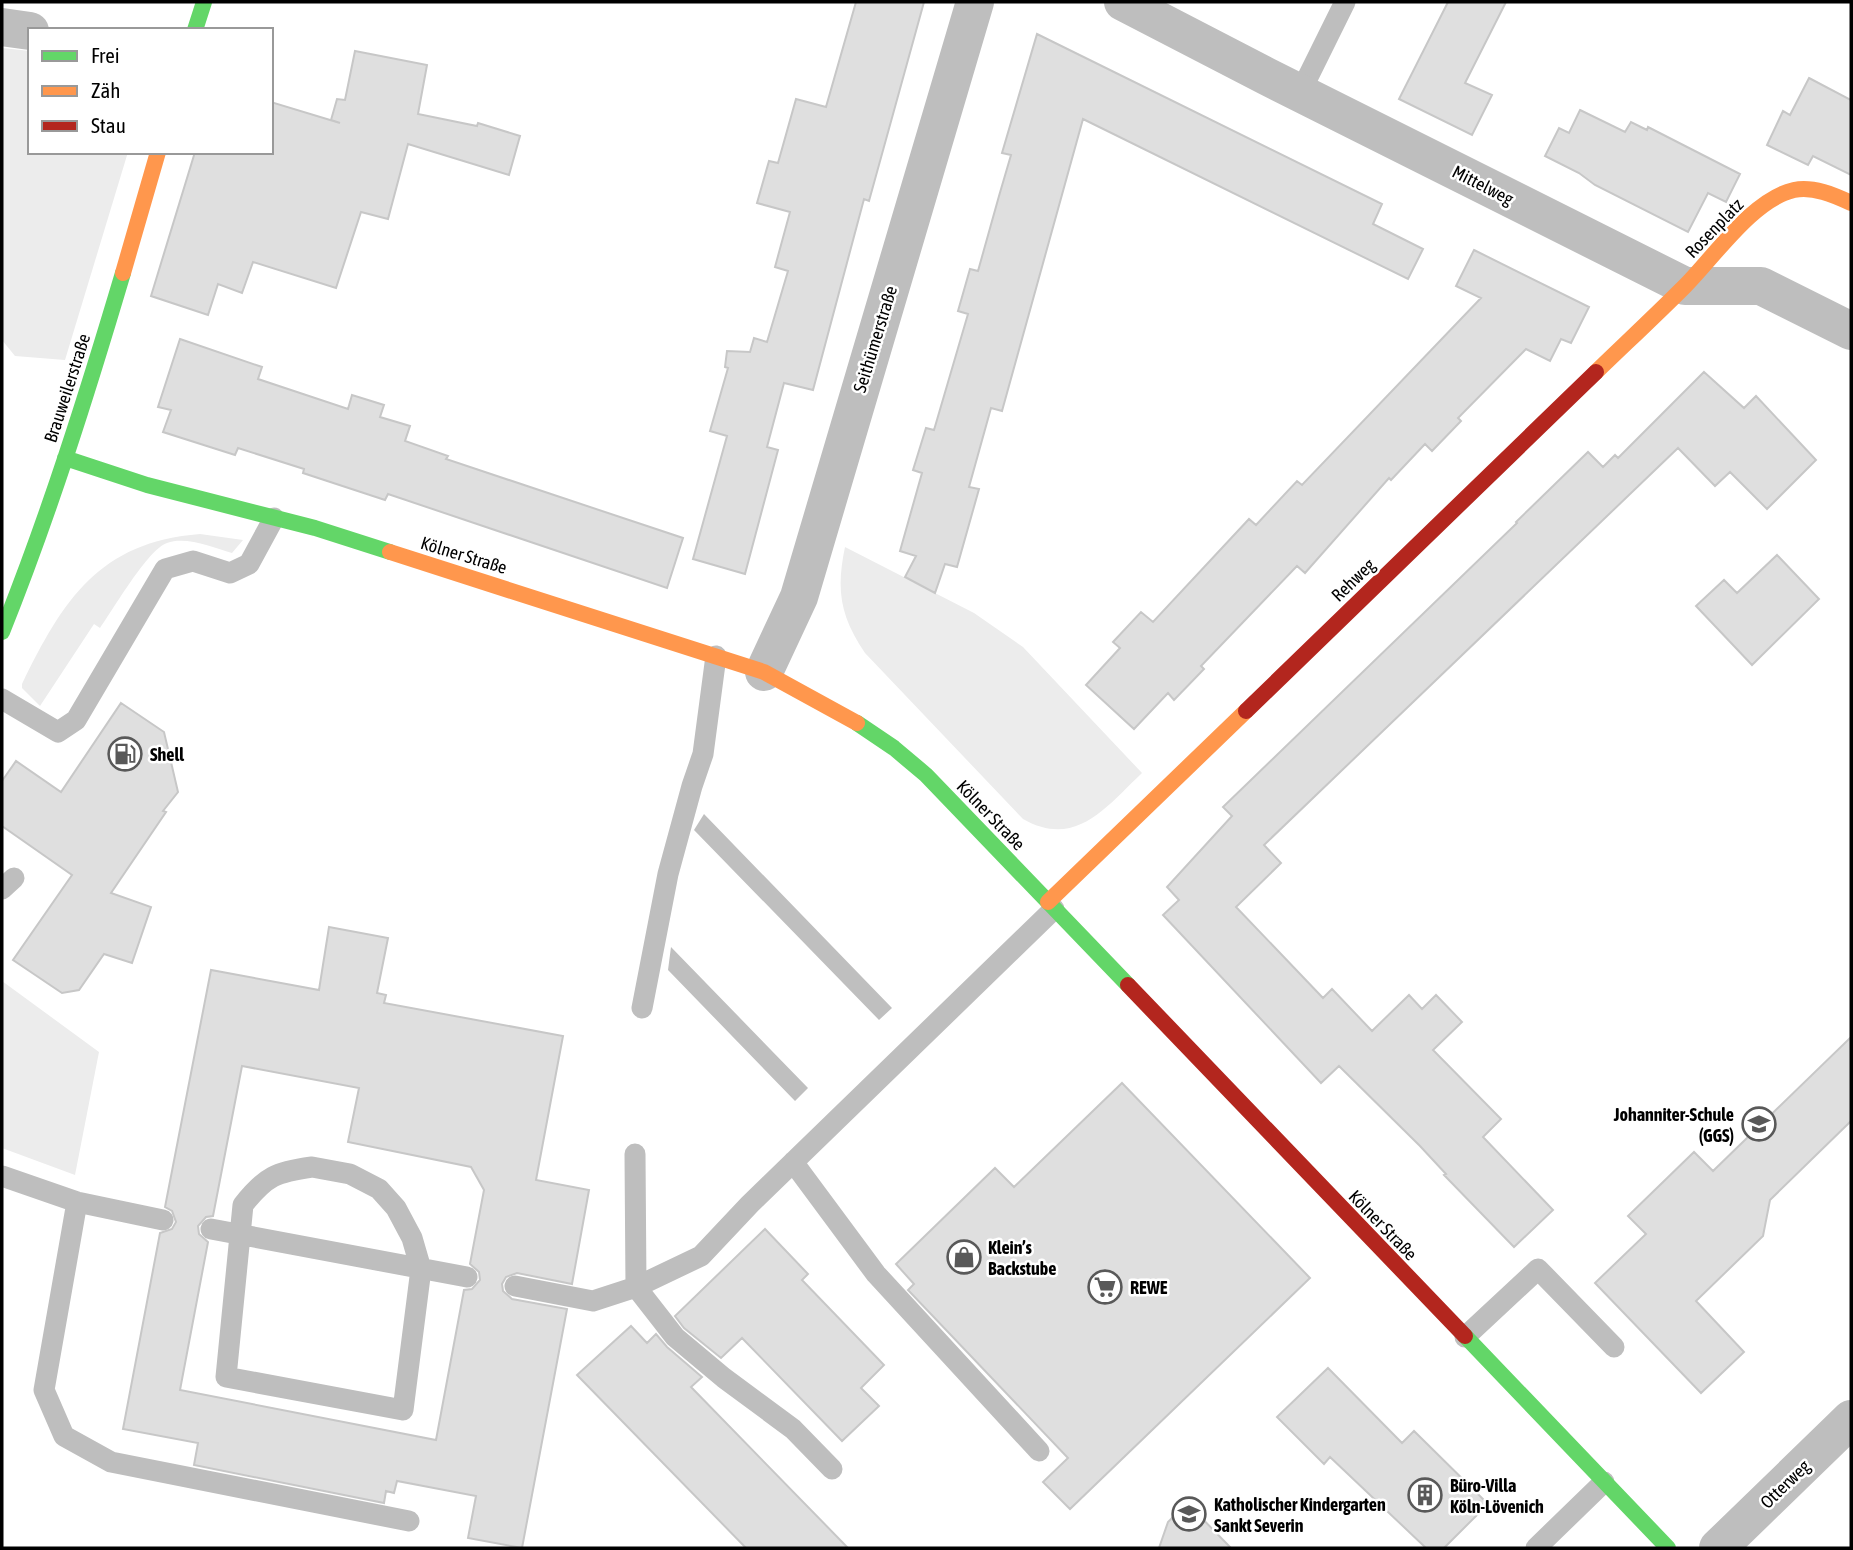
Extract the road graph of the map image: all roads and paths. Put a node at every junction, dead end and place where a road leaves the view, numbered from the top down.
1 (204, 2) edge
2 (975, 2) edge
3 (1123, 2) edge
4 (1345, 2) edge
5 (2, 27) edge
6 (196, 28) edge
7 (28, 32) edge
8 (1300, 93) junction
9 (157, 154) edge
10 (1851, 203) edge
11 (1685, 286) junction
12 (1851, 331) edge
13 (65, 458) junction
14 (274, 518) junction
15 (2, 632) edge
16 (716, 656) junction
17 (764, 672) junction
18 (2, 699) edge
19 (1051, 905) junction
20 (642, 1008) dead end
21 (635, 1154) dead end
22 (793, 1163) junction
23 (2, 1176) edge
24 (77, 1202) junction
25 (163, 1220) dead end
26 (211, 1229) dead end
27 (239, 1235) junction
28 (421, 1269) junction
29 (467, 1277) dead end
30 (515, 1286) dead end
31 (636, 1287) junction
32 (1465, 1337) junction
33 (1614, 1347) dead end
34 (1851, 1419) edge
35 (1039, 1451) dead end
36 (832, 1469) dead end
37 (1604, 1482) junction
38 (409, 1521) dead end
39 (1536, 1548) edge
40 (1668, 1548) edge
41 (1718, 1548) edge

1 - 6 street
2 - 17 street, Seithümerstraße
3 - 8 street, Mittelweg
4 - 8 lane
5 - 7 street
8 - 11 street, Mittelweg
9 - 13 street, Brauweilerstraße
10 - 11 street, Rosenplatz
11 - 12 street, Mittelweg
11 - 19 street, Rehweg
13 - 14 street, Kölner Straße
13 - 15 street, Brauweilerstraße
14 - 16 street, Kölner Straße
14 - 18 lane
16 - 17 street, Kölner Straße
16 - 20 lane
17 - 19 street, Kölner Straße
19 - 22 lane
19 - 32 street, Kölner Straße
21 - 31 lane
22 - 31 lane
22 - 35 lane
23 - 24 lane
24 - 25 lane
24 - 38 lane
26 - 27 lane
27 - 28 lane
27 - 28 lane
27 - 28 lane
28 - 29 lane
30 - 31 lane
31 - 36 lane
32 - 33 lane
32 - 37 street, Kölner Straße
34 - 41 street, Otterweg
37 - 39 lane
37 - 40 street, Kölner Straße

